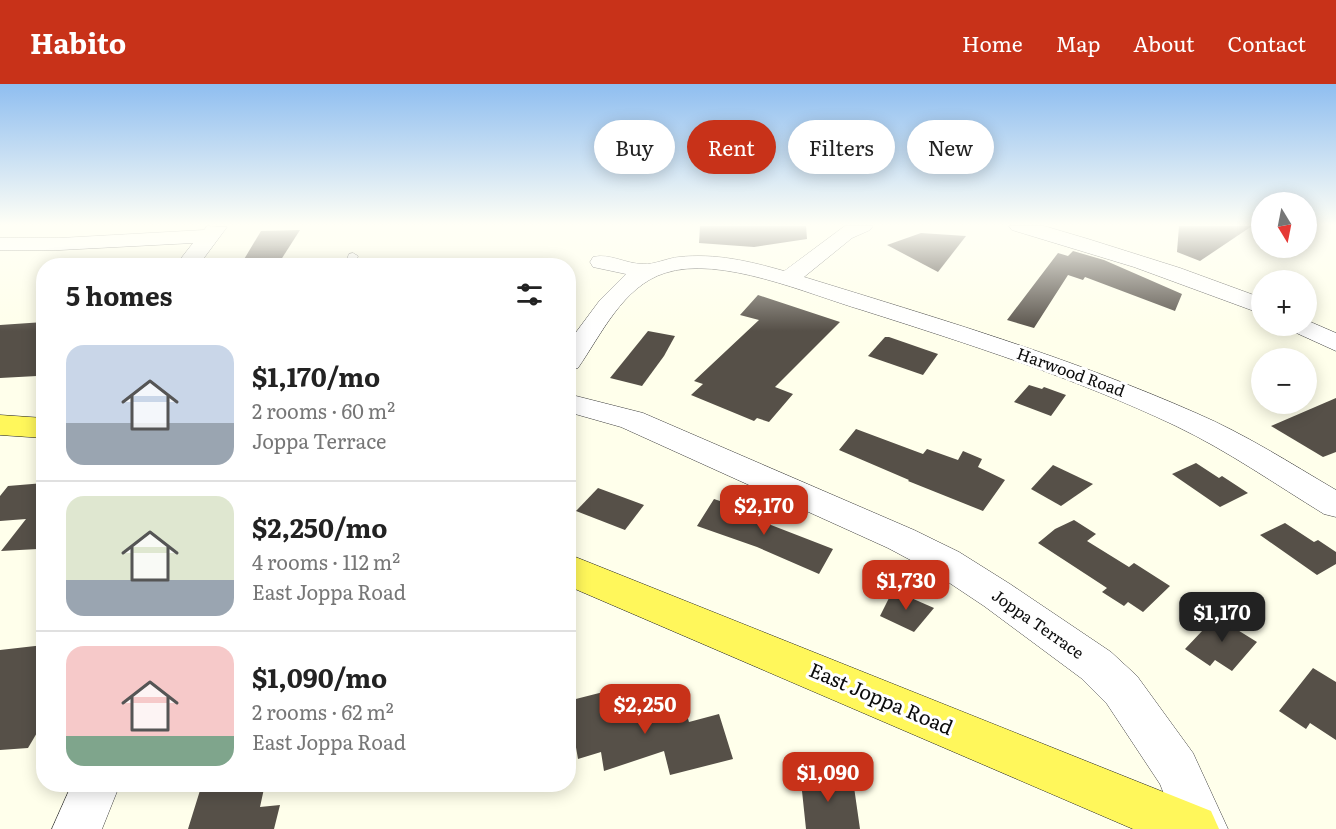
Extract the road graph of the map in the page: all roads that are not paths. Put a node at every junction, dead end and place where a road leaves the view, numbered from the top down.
1 (809, 261) edge
2 (1141, 261) edge
3 (601, 262) dead end
4 (646, 272) junction
5 (789, 278) junction
6 (1251, 303) edge
7 (1317, 334) edge
8 (1336, 343) edge
9 (576, 351) edge
10 (576, 405) edge
11 (0, 425) edge
12 (36, 427) edge
13 (1336, 505) edge
14 (576, 571) edge
15 (93, 792) edge
16 (77, 829) edge
17 (1193, 829) edge
18 (1203, 829) edge

1 - 5 street
2 - 6 street
3 - 4 street
4 - 5 street, Harwood Road
4 - 9 street
5 - 13 street, Harwood Road
7 - 8 street
10 - 18 street, Joppa Terrace
11 - 12 main road
14 - 17 main road, East Joppa Road
15 - 16 street

